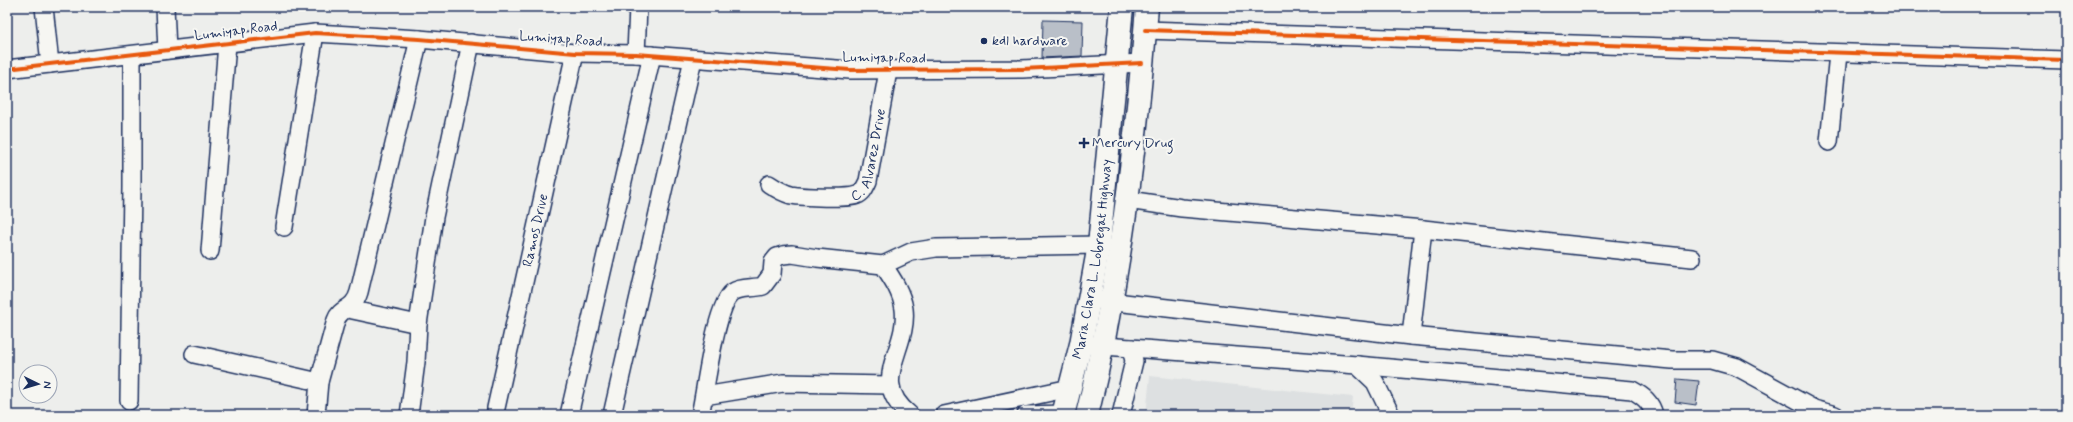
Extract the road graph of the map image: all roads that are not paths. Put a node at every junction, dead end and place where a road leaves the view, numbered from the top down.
1 (44, 7) edge
2 (165, 7) edge
3 (638, 7) edge
4 (1122, 7) edge
5 (1147, 7) edge
6 (1145, 30) junction
7 (315, 33) junction
8 (419, 39) junction
9 (227, 44) junction
10 (471, 44) junction
11 (167, 50) junction
12 (576, 53) junction
13 (1838, 54) junction
14 (132, 55) junction
15 (644, 55) junction
16 (694, 59) junction
17 (2066, 60) edge
18 (1142, 63) junction
19 (50, 64) junction
20 (1116, 64) junction
21 (7, 69) edge
22 (888, 71) junction
23 (1829, 142) dead end
24 (769, 184) dead end
25 (1128, 200) junction
26 (284, 227) dead end
27 (1423, 230) junction
28 (1099, 245) junction
29 (210, 251) dead end
30 (1692, 258) dead end
31 (882, 265) junction
32 (1090, 299) junction
33 (1112, 302) junction
34 (348, 309) junction
35 (418, 324) junction
36 (1411, 336) junction
37 (1081, 344) junction
38 (1103, 346) junction
39 (1131, 348) junction
40 (194, 354) dead end
41 (1357, 365) junction
42 (319, 382) junction
43 (889, 385) junction
44 (1070, 388) junction
45 (704, 396) junction
46 (129, 401) dead end
47 (496, 408) dead end
48 (1064, 414) edge
49 (316, 415) edge
50 (409, 415) edge
51 (570, 415) edge
52 (612, 415) edge
53 (700, 415) edge
54 (910, 415) edge
55 (944, 415) edge
56 (1026, 415) edge
57 (1087, 415) edge
58 (1121, 415) edge
59 (1391, 415) edge
60 (1654, 415) edge
61 (1835, 415) edge

1 - 19 street
2 - 11 street
3 - 15 street
4 - 20 highway, Maria Clara L. Lobregat Highway
5 - 6 highway, Maria Clara L. Lobregat Highway
6 - 13 street
6 - 18 highway, Maria Clara L. Lobregat Highway
7 - 8 street, Lumiyap Road
7 - 9 street, Lumiyap Road
7 - 26 street
8 - 10 street, Lumiyap Road
8 - 34 street
9 - 11 street, Lumiyap Road
9 - 29 street
10 - 12 street, Lumiyap Road
10 - 35 street
11 - 14 street, Lumiyap Road
12 - 15 street, Lumiyap Road
12 - 47 street, Ramos Drive
13 - 17 street
13 - 23 street
14 - 19 street, Lumiyap Road
14 - 46 street
15 - 16 street, Lumiyap Road
15 - 51 street
16 - 22 street, Lumiyap Road
16 - 52 street
18 - 20 street, Lumiyap Road
18 - 25 highway, Maria Clara L. Lobregat Highway
19 - 21 street, Lumiyap Road
20 - 22 street, Lumiyap Road
20 - 28 highway, Maria Clara L. Lobregat Highway
22 - 24 street, C. Alvarez Drive
25 - 27 street
25 - 33 highway, Maria Clara L. Lobregat Highway
27 - 30 street
27 - 36 street
28 - 31 street
28 - 32 highway, Maria Clara L. Lobregat Highway
31 - 43 street
31 - 45 street
32 - 33 street
32 - 37 highway, Maria Clara L. Lobregat Highway
33 - 36 street
33 - 38 highway, Maria Clara L. Lobregat Highway
34 - 35 street
34 - 42 street
35 - 50 street
36 - 61 street
37 - 38 street
37 - 44 highway, Maria Clara L. Lobregat Highway
38 - 39 street
38 - 57 highway, Maria Clara L. Lobregat Highway
39 - 41 street
39 - 58 street
40 - 42 street
41 - 59 street
41 - 60 street
42 - 49 street
43 - 45 street
43 - 54 street
44 - 48 highway, Maria Clara L. Lobregat Highway
44 - 55 street
45 - 53 street
48 - 56 street

